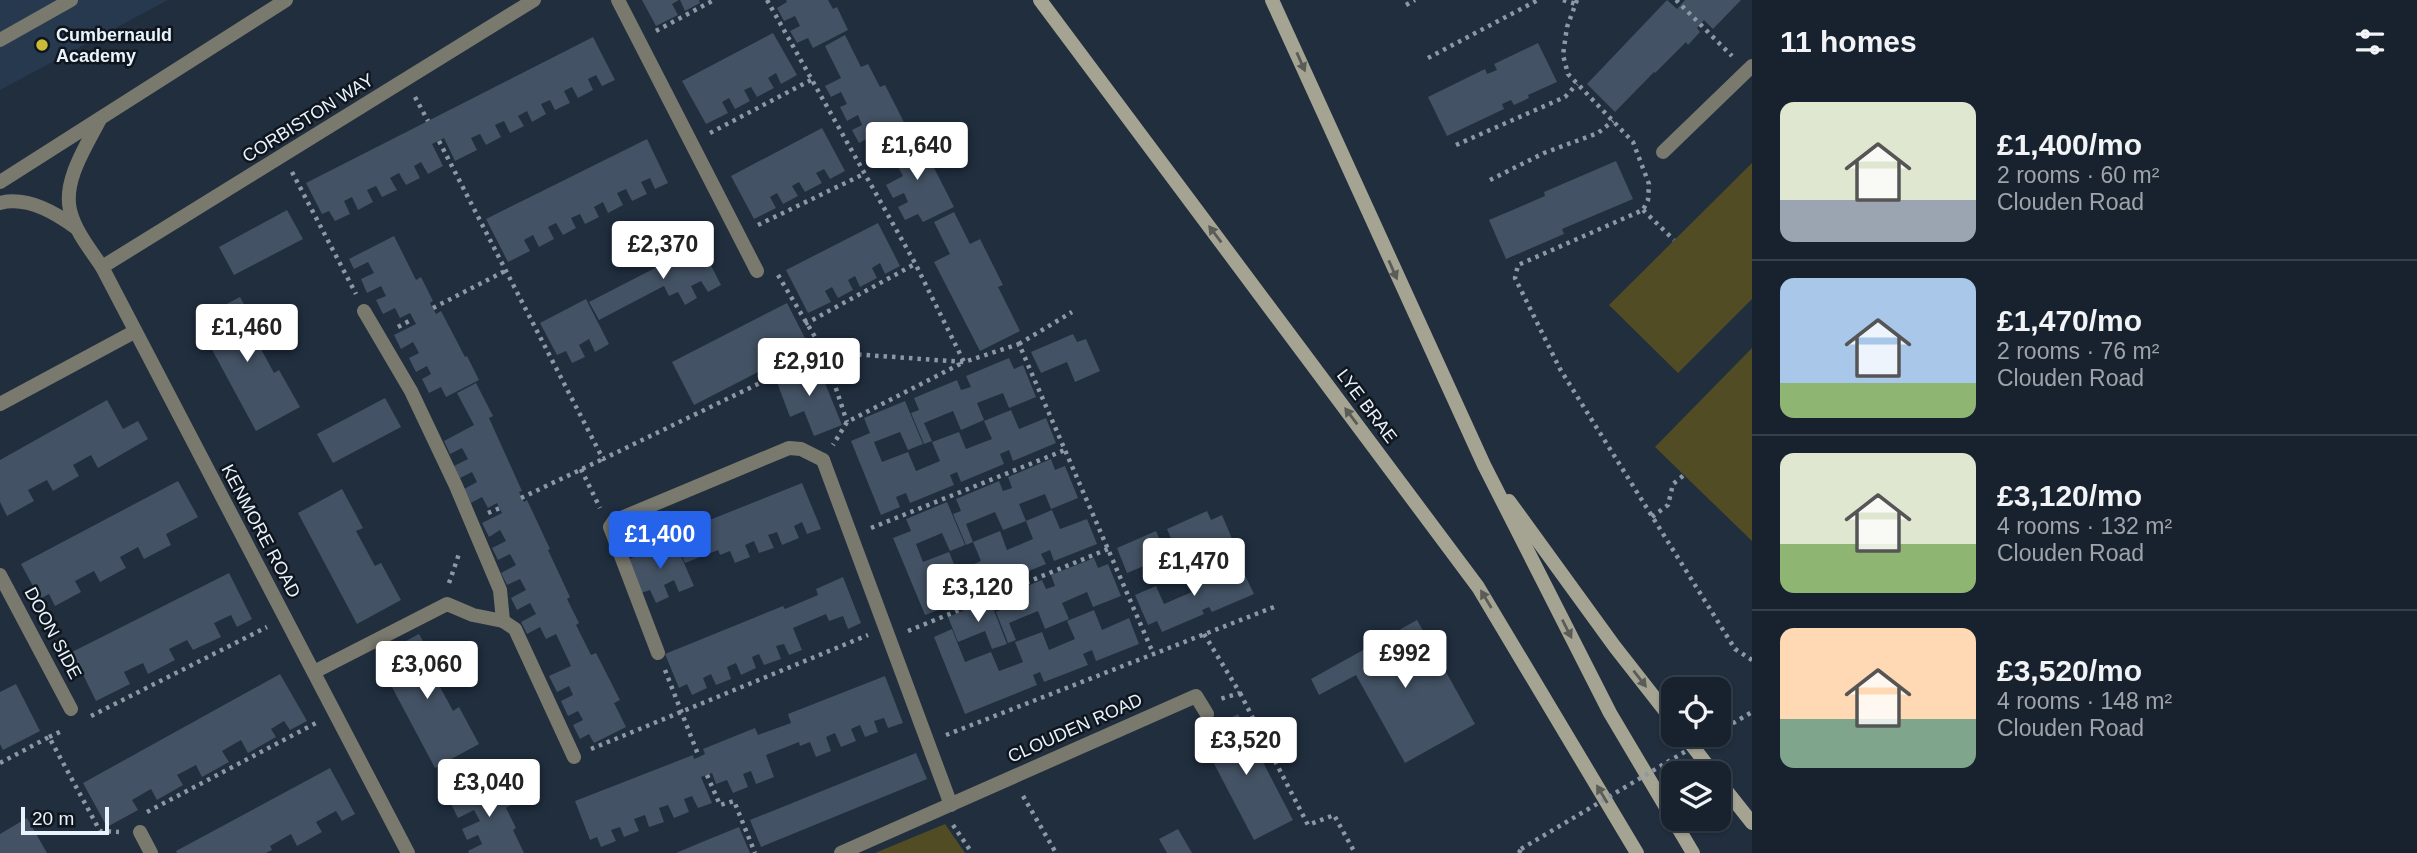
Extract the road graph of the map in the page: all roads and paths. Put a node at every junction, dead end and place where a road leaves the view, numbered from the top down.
1 (71, 0) edge
2 (286, 0) edge
3 (534, 0) edge
4 (618, 0) edge
5 (714, 0) edge
6 (766, 0) edge
7 (1040, 0) edge
8 (1272, 0) edge
9 (1415, 0) edge
10 (1521, 0) edge
11 (1538, 0) edge
12 (1563, 0) edge
13 (1676, 0) edge
14 (1576, 2) edge
15 (1406, 5) dead end
16 (1525, 6) junction
17 (0, 40) edge
18 (639, 40) junction
19 (1428, 58) dead end
20 (1749, 69) edge
21 (811, 80) junction
22 (1577, 84) junction
23 (100, 119) junction
24 (1613, 121) junction
25 (439, 141) dead end
26 (692, 143) junction
27 (1456, 145) dead end
28 (1663, 152) dead end
29 (283, 156) junction
30 (864, 174) junction
31 (1490, 180) dead end
32 (0, 182) edge
33 (0, 202) edge
34 (1643, 210) junction
35 (77, 228) junction
36 (738, 234) junction
37 (1674, 240) dead end
38 (915, 263) junction
39 (102, 267) junction
40 (506, 270) junction
41 (757, 271) joint
42 (433, 308) dead end
43 (364, 311) joint
44 (1072, 312) dead end
45 (805, 324) junction
46 (134, 332) junction
47 (1018, 344) junction
48 (824, 352) junction
49 (964, 362) junction
50 (0, 404) edge
51 (1065, 450) junction
52 (603, 459) junction
53 (1484, 466) junction
54 (581, 469) junction
55 (1684, 475) dead end
56 (521, 498) dead end
57 (1651, 517) junction
58 (471, 522) junction
59 (610, 527) junction
60 (851, 537) junction
61 (1108, 549) junction
62 (0, 575) edge
63 (447, 604) junction
64 (1274, 607) dead end
65 (285, 618) junction
66 (503, 621) junction
67 (887, 633) junction
68 (1204, 634) junction
69 (658, 653) joint
70 (1153, 653) junction
71 (1752, 660) edge
72 (314, 672) junction
73 (1240, 693) junction
74 (1661, 706) edge
75 (71, 709) dead end
76 (1204, 709) joint
77 (681, 710) junction
78 (1752, 712) edge
79 (335, 713) junction
80 (89, 717) dead end
81 (1731, 724) edge
82 (68, 728) dead end
83 (49, 737) junction
84 (928, 742) junction
85 (1693, 747) edge
86 (1693, 747) edge
87 (574, 757) joint
88 (699, 757) dead end
89 (1704, 761) edge
90 (0, 763) edge
91 (707, 775) dead end
92 (1011, 777) junction
93 (1731, 796) edge
94 (951, 805) junction
95 (1752, 823) edge
96 (140, 832) junction
97 (1520, 851) edge
98 (151, 853) edge
99 (408, 853) edge
100 (755, 853) edge
101 (841, 853) edge
102 (972, 853) edge
103 (1056, 853) edge
104 (1355, 853) edge
105 (1637, 853) edge
106 (1693, 853) edge

1 - 17 street
2 - 23 street
3 - 29 street, CORBISTON WAY
4 - 18 street
5 - 18 path
6 - 21 path
105 -> 7 main road, LYE BRAE
8 -> 53 main road
9 - 15 path
10 - 16 path
11 - 16 path
12 - 14 path
13 - 20 path
14 - 22 path
16 - 19 path
18 - 26 street
20 - 28 street
21 - 26 path
21 - 30 path
22 - 24 path
22 - 27 path
23 - 32 street
23 - 35 street, KENMORE ROAD
24 - 31 path
24 - 34 path
25 - 40 path
26 - 36 street
29 - 39 street, CORBISTON WAY
29 - 43 path
30 - 36 path
30 - 38 path
33 - 35 street, KENMORE ROAD
34 - 37 path
34 - 57 path
35 - 39 street, KENMORE ROAD
36 - 41 street
38 - 45 path
38 - 49 path
39 - 46 street, KENMORE ROAD
40 - 42 path
40 - 52 path
41 - 45 path
43 - 58 street
44 - 47 path
45 - 48 path
46 - 50 street
46 - 65 street, KENMORE ROAD
47 - 49 path
47 - 51 path
48 - 49 path
48 - 49 path
48 - 52 path
51 - 60 path
51 - 61 path
52 - 54 path
53 -> 74 main road
53 -> 106 main road
54 - 56 path
54 - 59 path
55 - 57 path
57 - 71 path
58 - 63 path
58 - 66 street
59 - 60 street
59 - 69 street
60 - 67 street
61 - 67 path
61 - 70 path
62 - 75 street, DOON SIDE
63 - 66 street
63 - 72 street
64 - 68 path
65 - 72 street, KENMORE ROAD
65 - 80 path
66 - 87 street
67 - 77 path
67 - 84 street
68 - 70 path
68 - 73 path
69 - 77 path
70 - 84 path
72 - 79 street, KENMORE ROAD
73 - 76 path
73 - 104 path
76 - 92 street, CLOUDEN ROAD
77 - 87 path
77 - 88 path
78 - 81 path
79 - 96 path
79 - 99 street, KENMORE ROAD
82 - 83 path
83 - 90 path
83 - 96 path
84 - 94 street
85 - 89 main road
86 - 97 path, bridge
91 - 100 path
92 - 94 street, CLOUDEN ROAD
92 - 103 path
93 - 95 main road
94 - 101 street, CLOUDEN ROAD
94 - 102 path
96 - 98 street

